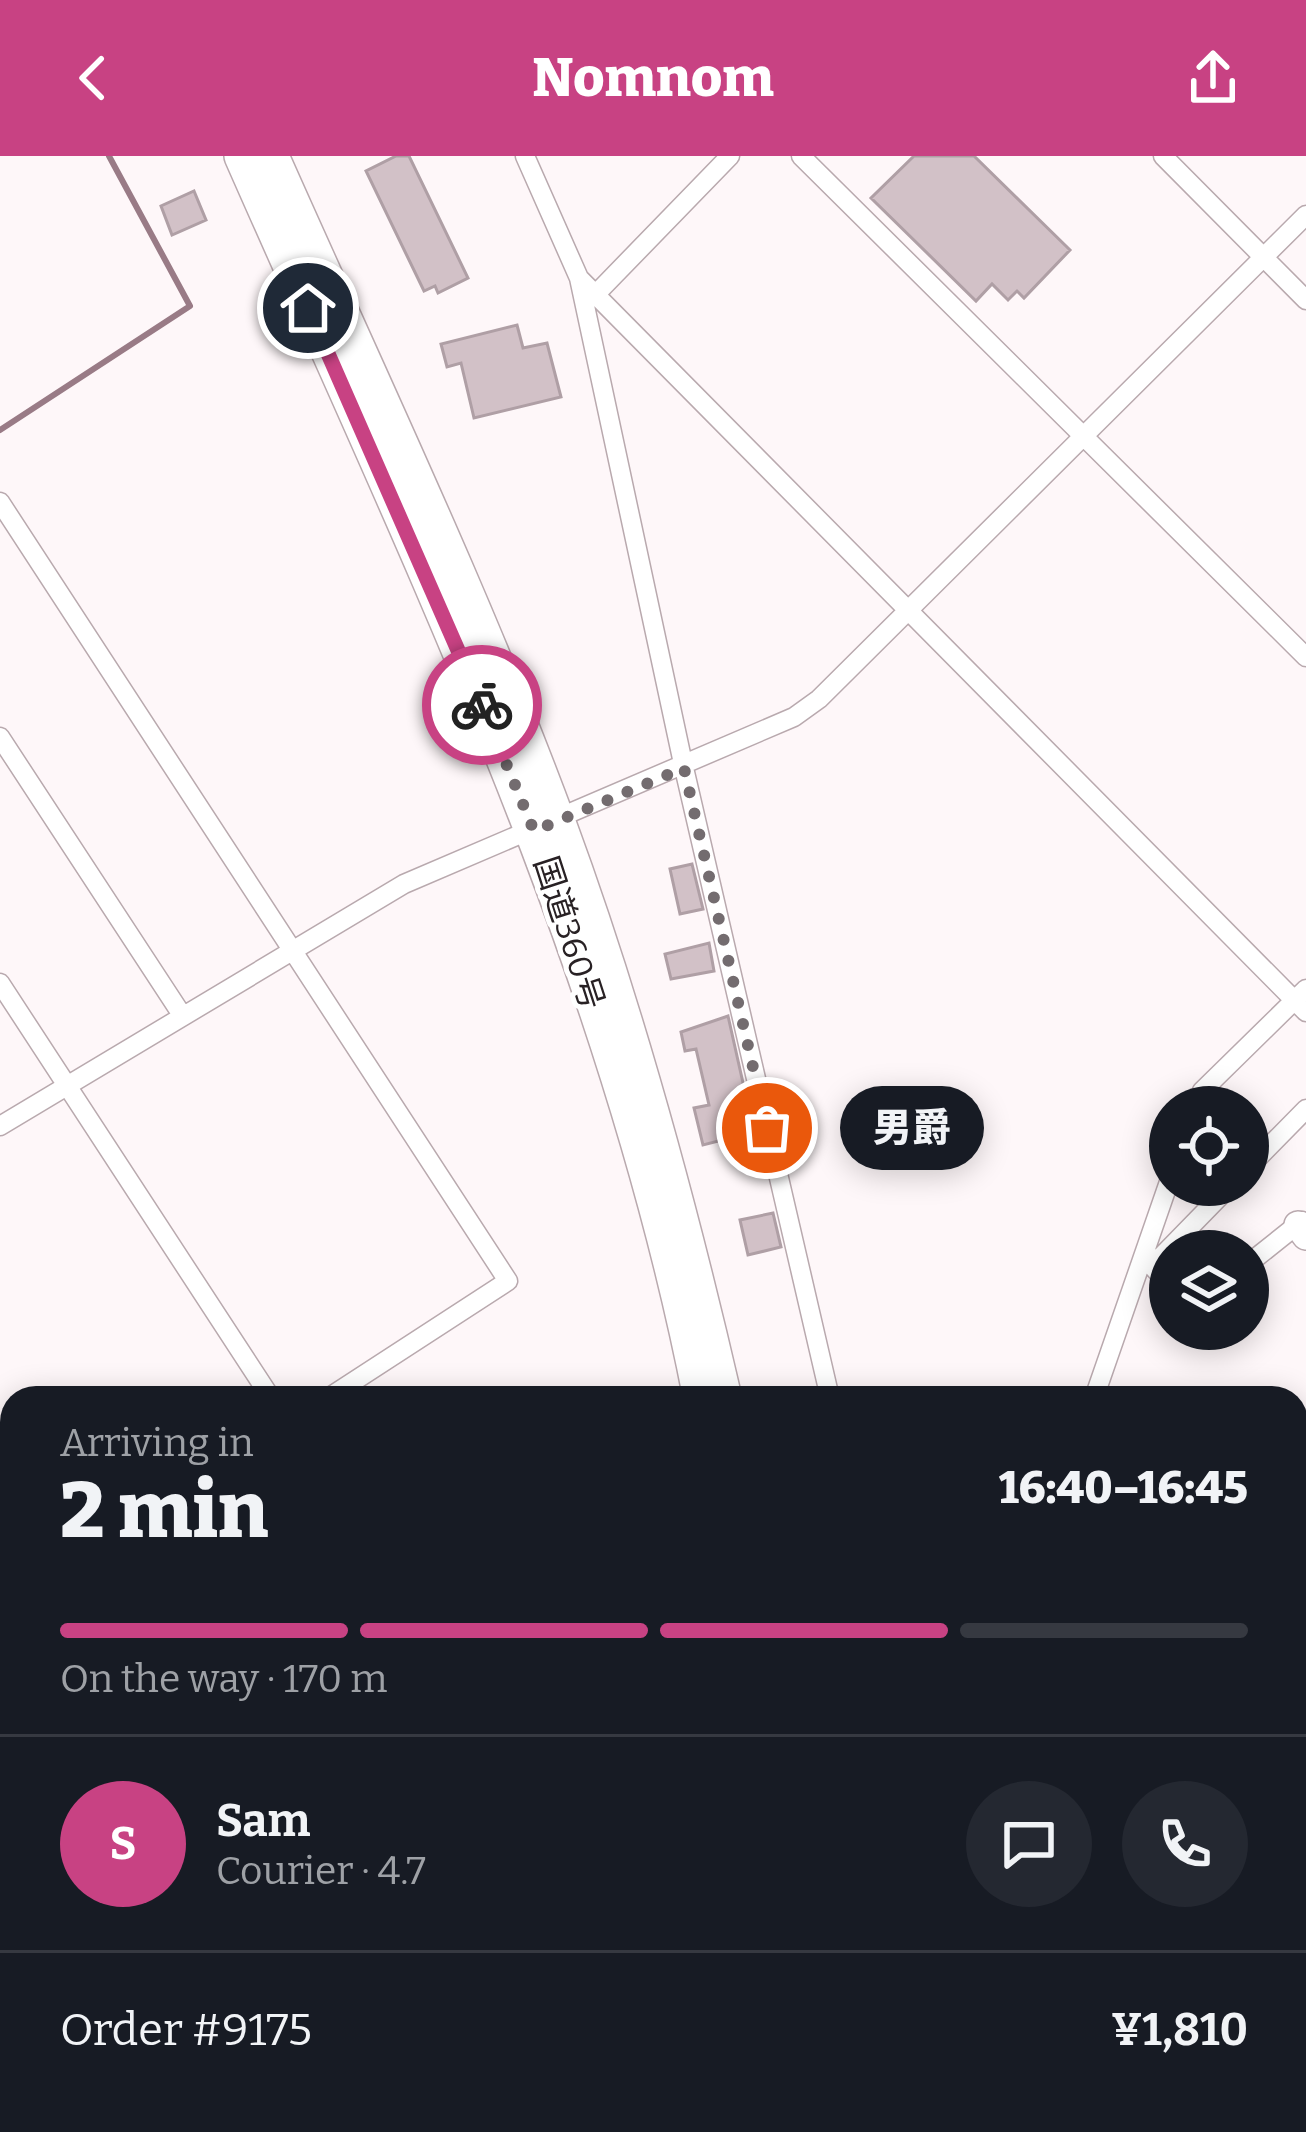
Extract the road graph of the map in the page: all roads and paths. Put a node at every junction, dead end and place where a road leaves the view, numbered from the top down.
1 (241, 156) edge
2 (272, 156) edge
3 (525, 156) edge
4 (730, 156) edge
5 (801, 156) edge
6 (1163, 156) edge
7 (1306, 215) edge
8 (1264, 258) junction
9 (579, 278) junction
10 (595, 295) junction
11 (1306, 300) edge
12 (1084, 437) junction
13 (0, 502) edge
14 (906, 612) junction
15 (1306, 657) edge
16 (0, 737) edge
17 (684, 768) junction
18 (546, 826) junction
19 (296, 949) junction
20 (0, 983) edge
21 (1302, 1000) edge
22 (182, 1015) junction
23 (66, 1082) junction
24 (1207, 1086) edge
25 (1306, 1109) edge
26 (0, 1126) edge
27 (1269, 1147) edge
28 (1211, 1206) edge
29 (1303, 1226) edge
30 (1187, 1230) edge
31 (1149, 1237) edge
32 (1269, 1249) edge
33 (263, 1386) edge
34 (346, 1386) edge
35 (697, 1386) edge
36 (722, 1386) edge
37 (827, 1386) edge
38 (1098, 1386) edge

1 - 18 highway, 国道360号
2 - 18 highway, 国道360号
3 - 9 street
4 - 10 street
5 - 12 street
6 - 8 street
7 - 8 street
8 - 11 street
8 - 12 street
9 - 10 street
9 - 17 street
10 - 14 street
12 - 14 street
12 - 15 street
13 - 19 street
14 - 17 street
14 - 21 street
16 - 22 street
17 - 18 street
17 - 37 street
18 - 19 street
18 - 35 highway, 国道360号
18 - 36 highway, 国道360号
19 - 22 street
19 - 34 street
20 - 23 street
21 - 24 street
22 - 23 street
23 - 26 street
23 - 33 street
25 - 27 street
28 - 30 street
29 - 32 street
31 - 38 street

